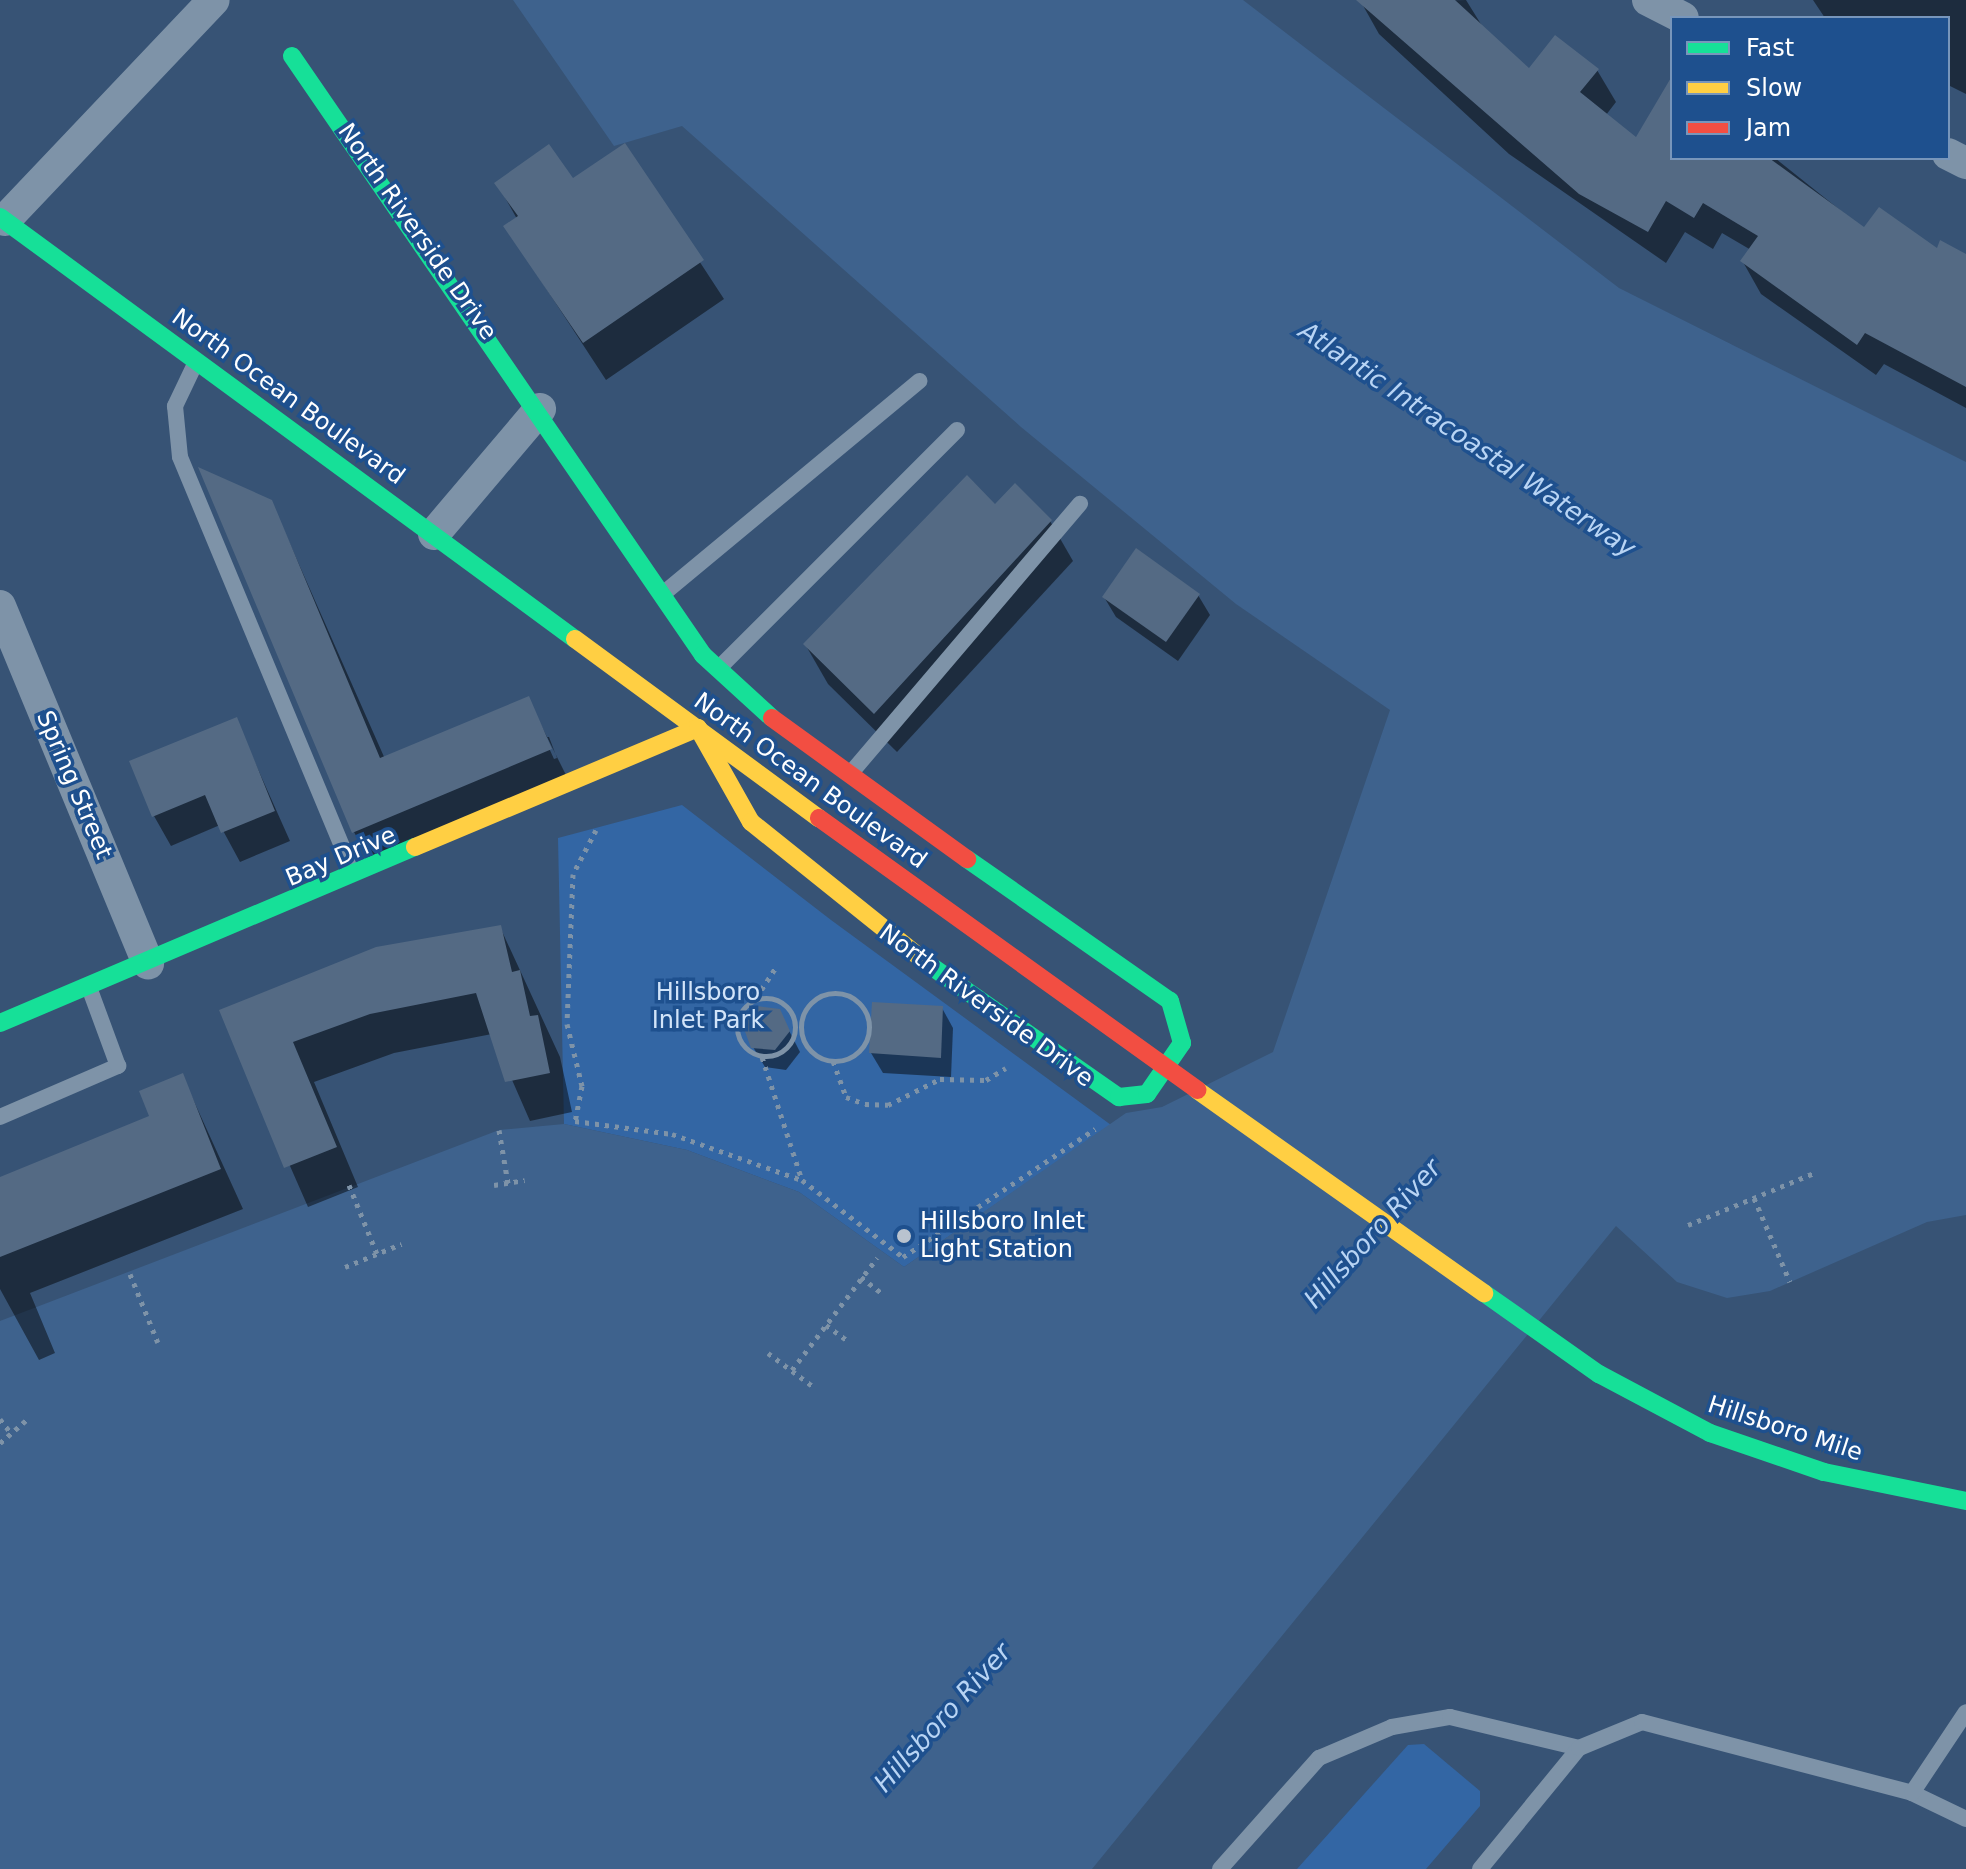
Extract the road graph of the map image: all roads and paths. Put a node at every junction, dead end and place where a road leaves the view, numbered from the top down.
1 (214, 0) edge
2 (1648, 0) edge
3 (1679, 16) edge
4 (292, 56) dead end
5 (2, 219) edge
6 (197, 361) junction
7 (919, 381) dead end
8 (540, 409) junction
9 (957, 430) dead end
10 (1080, 504) dead end
11 (434, 534) junction
12 (663, 594) junction
13 (0, 606) edge
14 (717, 670) junction
15 (698, 728) junction
16 (848, 776) junction
17 (596, 830) dead end
18 (355, 878) junction
19 (148, 964) junction
20 (776, 967) dead end
21 (89, 987) junction
22 (756, 999) junction
23 (0, 1023) edge
24 (798, 1028) junction
25 (762, 1057) junction
26 (1019, 1057) dead end
27 (833, 1061) junction
28 (1097, 1112) dead end
29 (0, 1117) edge
30 (499, 1130) dead end
31 (1814, 1173) dead end
32 (525, 1180) dead end
33 (802, 1180) junction
34 (508, 1183) junction
35 (349, 1185) dead end
36 (494, 1185) dead end
37 (1754, 1198) junction
38 (1688, 1225) dead end
39 (401, 1244) dead end
40 (377, 1254) junction
41 (877, 1258) dead end
42 (345, 1267) dead end
43 (130, 1274) dead end
44 (861, 1277) junction
45 (1790, 1282) dead end
46 (884, 1295) dead end
47 (826, 1325) junction
48 (849, 1342) dead end
49 (158, 1343) dead end
50 (768, 1353) dead end
51 (792, 1370) junction
52 (1599, 1374) joint
53 (814, 1387) dead end
54 (0, 1419) edge
55 (28, 1419) dead end
56 (11, 1433) junction
57 (0, 1443) edge
58 (1966, 1501) edge
59 (1966, 1712) edge
60 (1579, 1748) junction
61 (1912, 1793) junction
62 (1966, 1819) edge
63 (1220, 1869) edge
64 (1480, 1869) edge

1 - 5 street
2 - 3 street
4 - 8 street, North Riverside Drive
5 - 6 street, North Ocean Boulevard
6 - 11 street, North Ocean Boulevard
6 - 18 lane
7 - 12 lane
8 - 11 street
8 - 12 street, North Riverside Drive
9 - 14 lane
10 - 16 lane
11 - 15 street, North Ocean Boulevard
12 - 14 street, North Riverside Drive
13 - 19 street, Spring Street
14 - 16 street, North Riverside Drive
15 - 16 street, North Riverside Drive
15 - 18 street, Bay Drive
15 - 52 street, North Ocean Boulevard
17 - 33 path
18 - 19 street, Bay Drive
19 - 21 street, Bay Drive
20 - 22 path
21 - 23 street, Bay Drive
21 - 29 lane
22 - 24 path
22 - 25 path
24 - 25 path
24 - 27 path
24 - 27 path
25 - 33 path
26 - 27 path
28 - 33 path
30 - 34 path
31 - 37 path
32 - 34 path
34 - 36 path
35 - 40 path
37 - 38 path
37 - 45 path
39 - 40 path
40 - 42 path
41 - 44 path
43 - 49 path
44 - 46 path
44 - 47 path
47 - 48 path
47 - 51 path
50 - 51 path
51 - 53 path
52 - 58 street, Hillsboro Mile
54 - 56 path
55 - 56 path
56 - 57 path
59 - 61 lane
60 - 61 lane
60 - 63 lane
60 - 64 lane
61 - 62 lane

